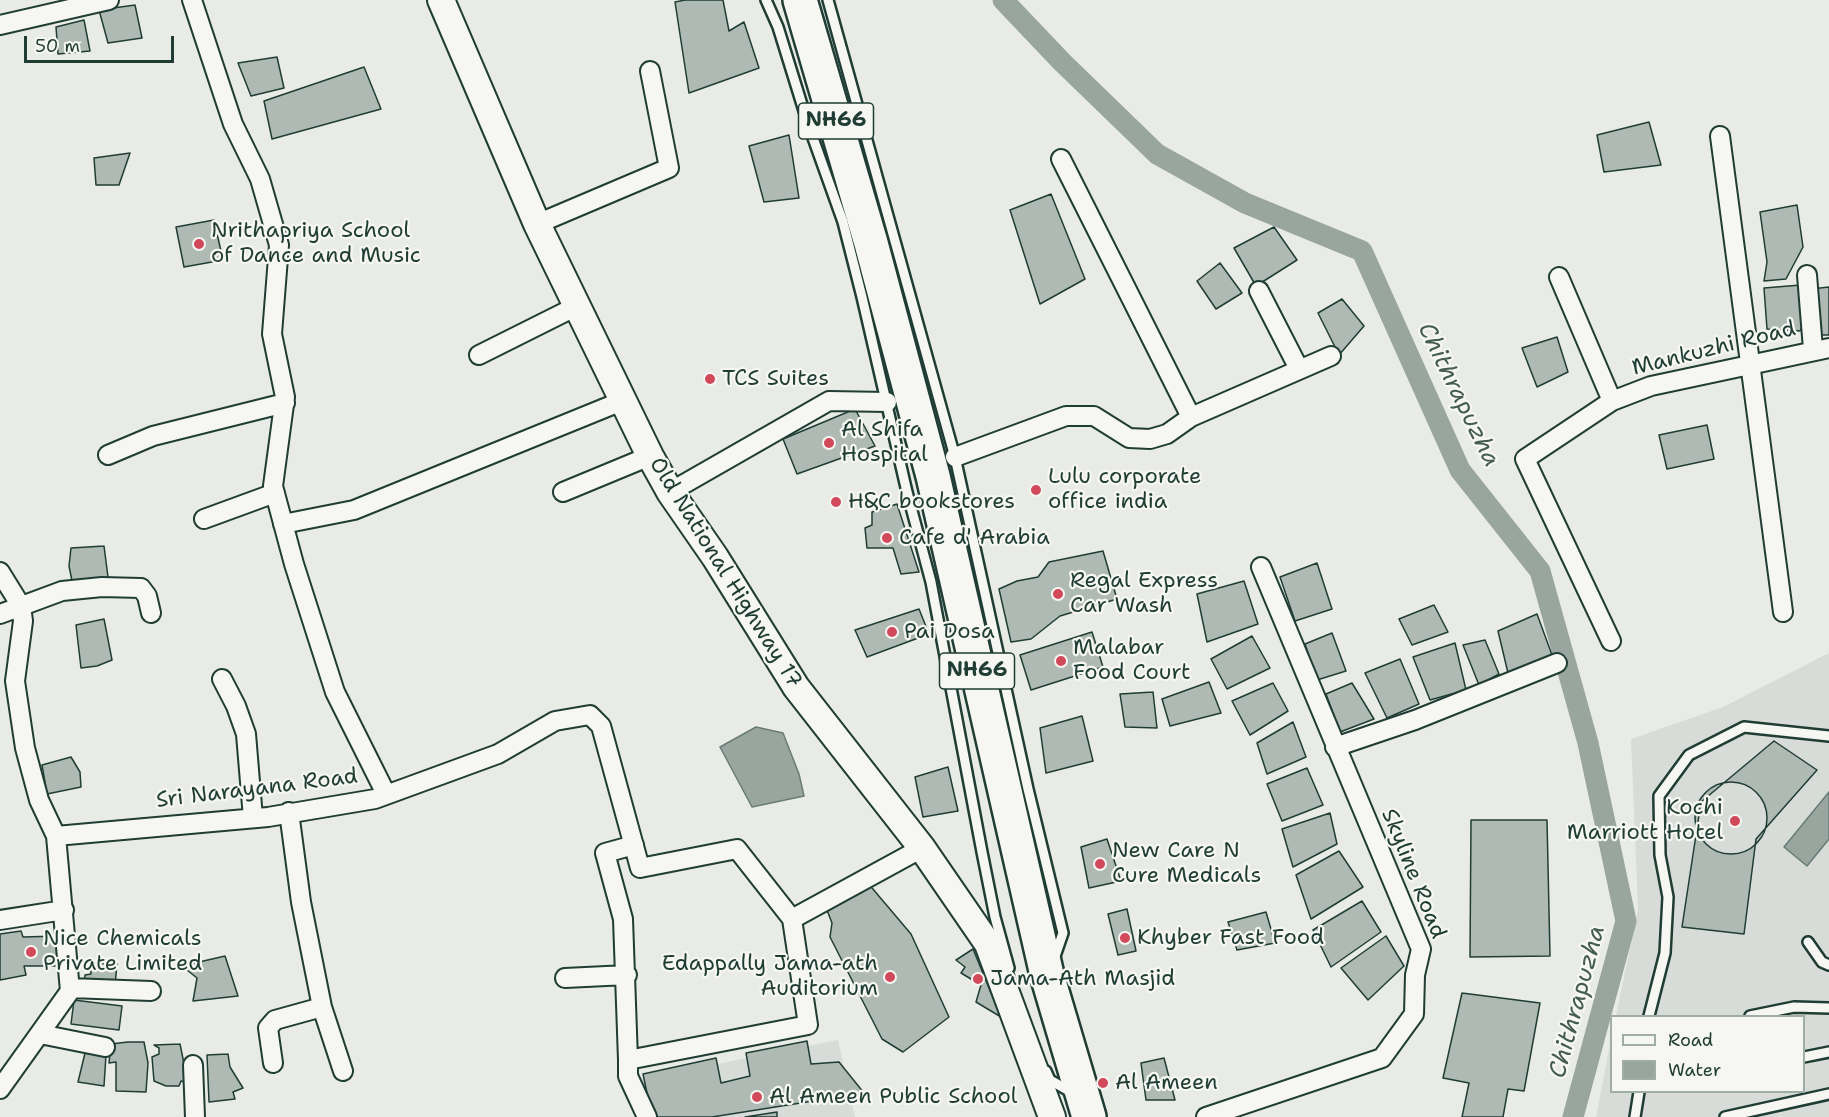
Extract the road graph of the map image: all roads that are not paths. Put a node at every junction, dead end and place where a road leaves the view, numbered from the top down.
1 (109, 0) edge
2 (192, 0) edge
3 (441, 0) edge
4 (766, 0) edge
5 (800, 0) edge
6 (828, 0) edge
7 (0, 25) edge
8 (650, 71) dead end
9 (1720, 136) dead end
10 (1061, 159) dead end
11 (537, 224) junction
12 (1807, 275) dead end
13 (1559, 277) dead end
14 (1259, 291) dead end
15 (577, 306) junction
16 (1821, 348) edge
17 (479, 355) dead end
18 (1331, 356) dead end
19 (1751, 363) junction
20 (1299, 369) junction
21 (622, 401) junction
22 (1612, 401) junction
23 (887, 402) junction
24 (285, 403) junction
25 (1191, 417) junction
26 (108, 455) dead end
27 (650, 456) junction
28 (956, 457) junction
29 (563, 492) dead end
30 (670, 492) junction
31 (275, 493) junction
32 (204, 519) dead end
33 (283, 524) junction
34 (1261, 567) dead end
35 (0, 572) edge
36 (21, 606) junction
37 (1783, 612) dead end
38 (151, 613) dead end
39 (0, 614) edge
40 (1611, 641) dead end
41 (1557, 663) dead end
42 (222, 679) dead end
43 (1829, 736) edge
44 (1335, 747) junction
45 (386, 794) junction
46 (289, 812) junction
47 (252, 818) junction
48 (56, 836) junction
49 (634, 845) junction
50 (922, 849) junction
51 (64, 910) junction
52 (792, 919) junction
53 (0, 920) edge
54 (1808, 942) dead end
55 (1829, 965) edge
56 (627, 975) junction
57 (1011, 975) dead end
58 (1047, 975) junction
59 (565, 978) dead end
60 (1015, 986) dead end
61 (70, 988) junction
62 (151, 991) dead end
63 (322, 1007) junction
64 (1829, 1008) edge
65 (1649, 1015) edge
66 (1759, 1015) edge
67 (40, 1034) junction
68 (105, 1047) dead end
69 (1829, 1052) edge
70 (1805, 1057) edge
71 (628, 1060) junction
72 (273, 1064) dead end
73 (193, 1065) dead end
74 (343, 1071) dead end
75 (0, 1089) edge
76 (1639, 1093) edge
77 (1829, 1094) edge
78 (1086, 1108) edge
79 (645, 1116) edge
80 (195, 1117) edge
81 (1053, 1117) edge
82 (1206, 1117) edge
83 (1635, 1117) edge
84 (1725, 1117) edge

1 - 7 street
2 - 24 street
3 - 11 street, Old National Highway 17
4 - 23 lane
5 - 58 highway, NH66
6 - 28 lane
8 - 11 street
9 - 19 street
10 - 25 street
11 - 15 street, Old National Highway 17
12 - 16 street
13 - 22 street
14 - 20 street
15 - 17 street
15 - 21 street, Old National Highway 17
16 - 19 street, Mankuzhi Road
18 - 20 street
19 - 22 street, Mankuzhi Road
19 - 37 street
20 - 25 street
21 - 27 street, Old National Highway 17
21 - 33 street
22 - 40 street, Mankuzhi Road
23 - 30 street
23 - 57 lane
24 - 26 street
24 - 31 street
25 - 28 street
27 - 29 street
27 - 30 street, Old National Highway 17
28 - 58 lane
30 - 50 street, Old National Highway 17
31 - 32 street
31 - 33 street
33 - 45 street
34 - 44 street, Skyline Road
35 - 36 street
36 - 38 street
36 - 39 street
36 - 48 street
41 - 44 street
42 - 47 street
43 - 65 lane
44 - 82 street, Skyline Road
45 - 46 street, Sri Narayana Road
45 - 49 street, Sri Narayana Road
46 - 47 street, Sri Narayana Road
46 - 63 street
47 - 48 street, Sri Narayana Road
48 - 51 street
49 - 52 street, Sri Narayana Road
49 - 56 street
50 - 52 street
50 - 81 street, Old National Highway 17
51 - 53 street
51 - 61 street
52 - 71 street
54 - 55 lane
56 - 59 street
56 - 71 street
58 - 78 highway, NH66
60 - 78 lane
61 - 62 street
61 - 67 street
63 - 72 street
63 - 74 street
64 - 66 lane
67 - 68 street
67 - 75 street
69 - 70 lane
71 - 79 street
73 - 80 street
76 - 83 lane
77 - 84 lane

